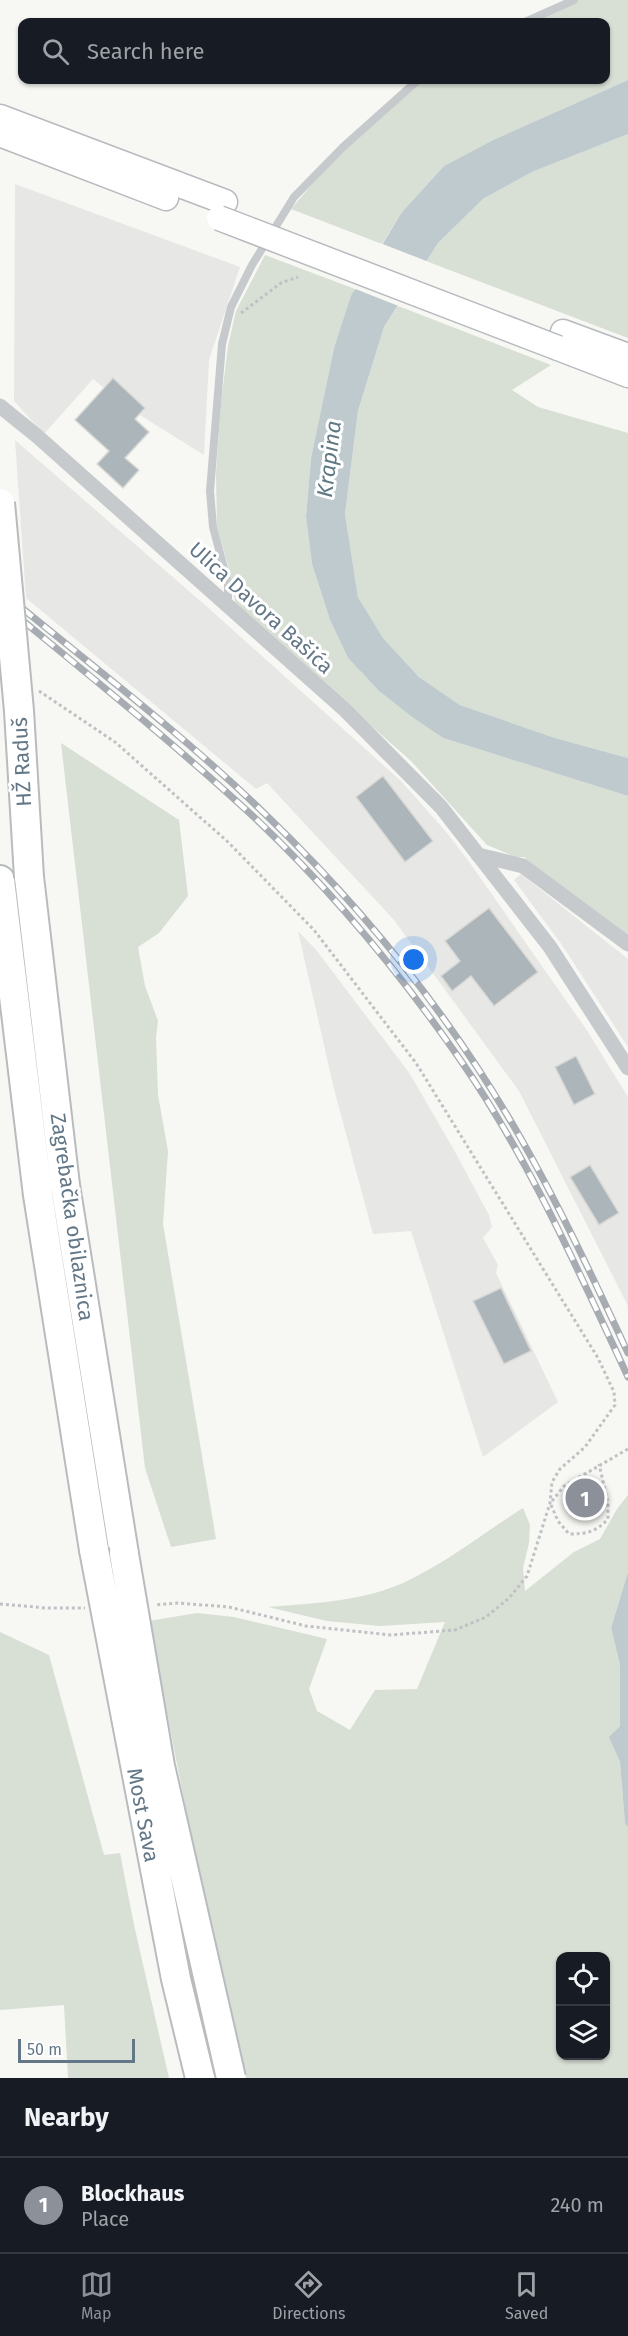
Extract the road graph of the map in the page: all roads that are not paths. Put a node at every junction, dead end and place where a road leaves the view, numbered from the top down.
1 (573, 0) edge
2 (534, 18) edge
3 (414, 84) edge
4 (0, 117) edge
5 (0, 134) edge
6 (222, 210) junction
7 (561, 340) junction
8 (628, 356) edge
9 (628, 375) edge
10 (0, 406) edge
11 (0, 503) edge
12 (228, 607) junction
13 (478, 855) junction
14 (28, 877) joint
15 (0, 880) edge
16 (628, 945) edge
17 (628, 1068) edge
18 (94, 1550) joint
19 (124, 1554) joint
20 (200, 2078) edge
21 (231, 2078) edge

1 - 2 lane
3 - 12 lane
4 - 6 main road
5 - 6 main road
6 - 7 main road
7 - 8 main road
7 - 9 main road
10 - 12 street, Ulica Davora Bašića
11 - 14 highway, HŽ Raduš, bridge
12 - 13 street, Ulica Davora Bašića
13 - 16 street
13 - 17 street, Ulica Davora Bašića
14 - 19 highway, Zagrebačka obilaznica
15 - 18 highway, Zagrebačka obilaznica
18 - 20 highway, Most Sava, bridge
19 - 21 highway, Most Sava, bridge

